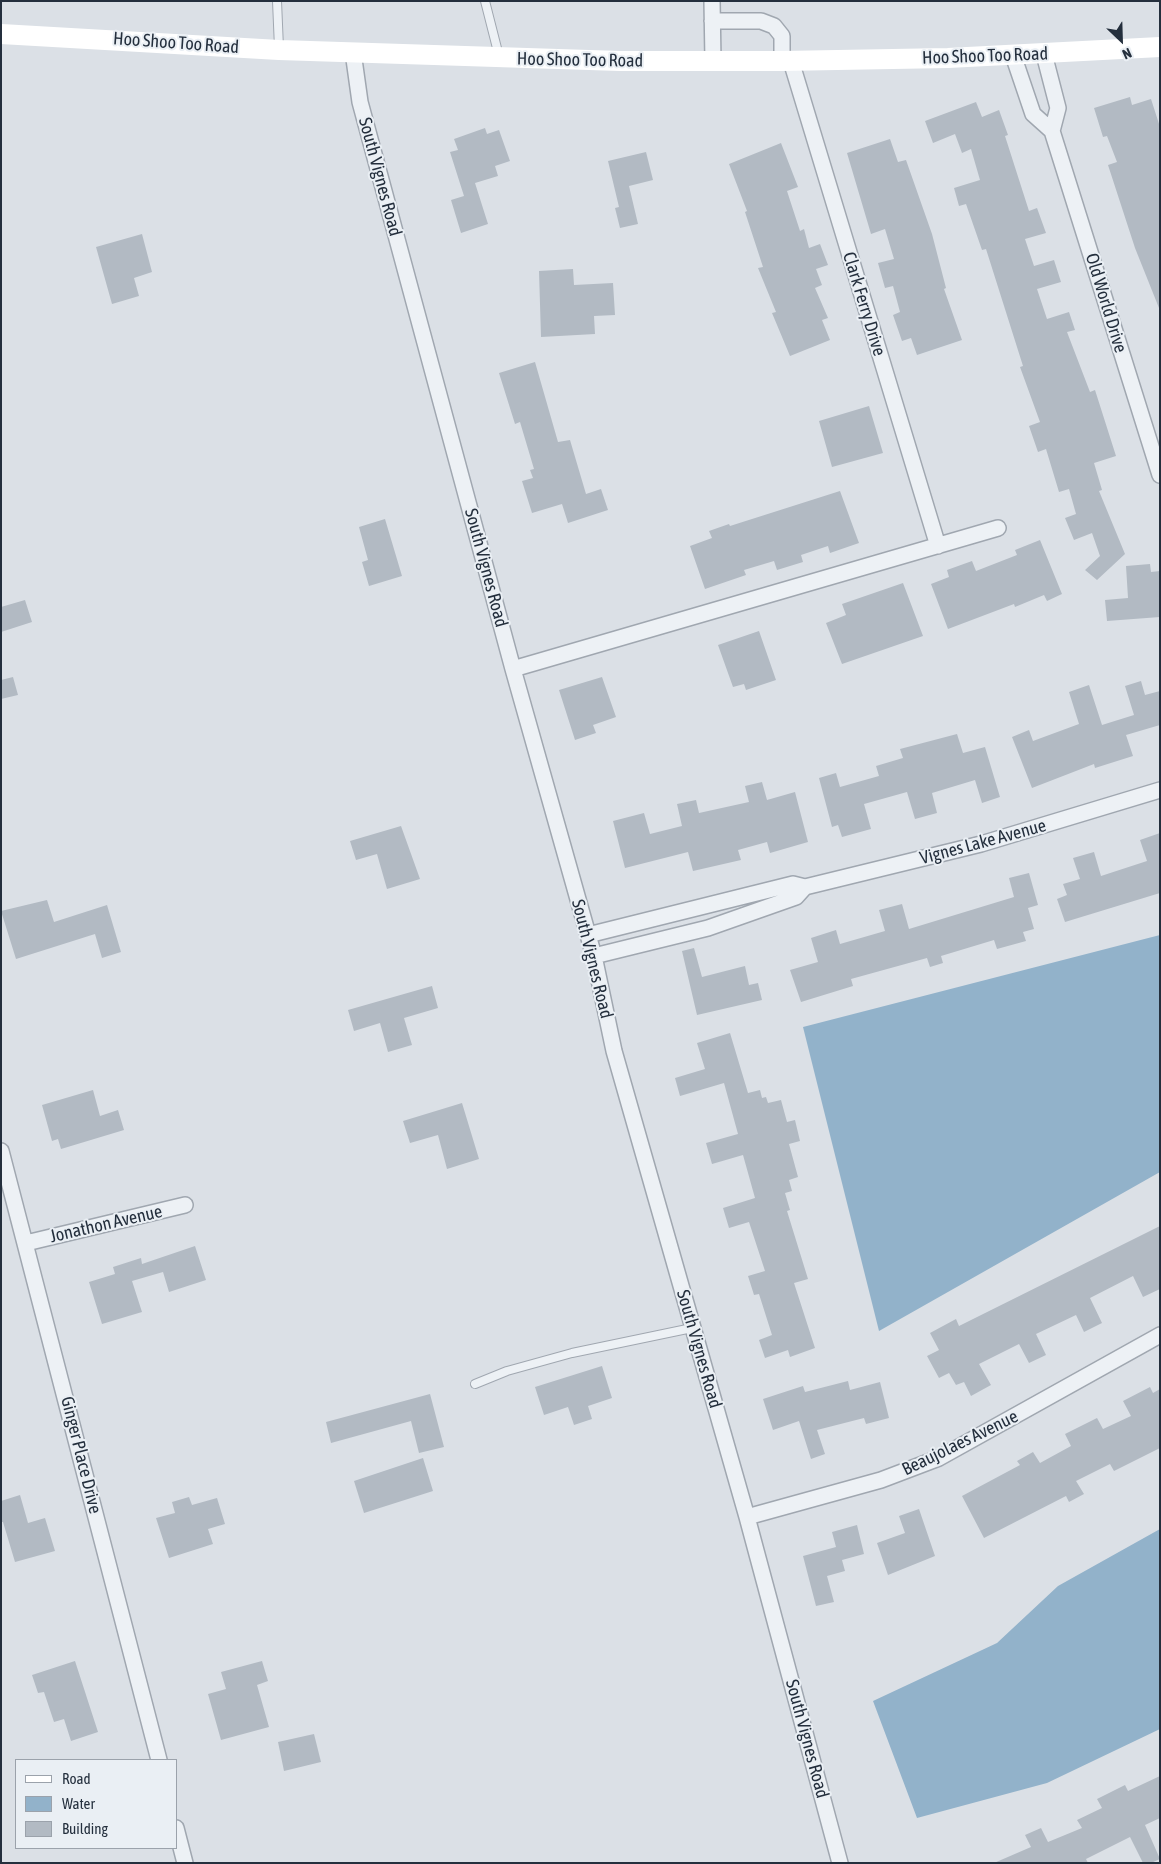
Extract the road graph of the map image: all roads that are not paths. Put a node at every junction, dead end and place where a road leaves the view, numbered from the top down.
1 (278, 1) edge
2 (485, 1) edge
3 (712, 1) edge
4 (712, 21) junction
5 (1, 34) edge
6 (1160, 47) edge
7 (279, 50) junction
8 (353, 52) junction
9 (1044, 54) junction
10 (1014, 55) junction
11 (499, 58) junction
12 (713, 61) junction
13 (786, 61) junction
14 (1052, 131) junction
15 (1160, 475) edge
16 (998, 528) dead end
17 (938, 546) junction
18 (513, 669) junction
19 (1160, 790) edge
20 (805, 888) junction
21 (588, 935) junction
22 (594, 956) junction
23 (1, 1151) edge
24 (185, 1205) dead end
25 (26, 1243) junction
26 (692, 1328) junction
27 (1160, 1335) edge
28 (475, 1384) dead end
29 (747, 1517) junction
30 (159, 1759) edge
31 (178, 1836) edge
32 (185, 1863) edge
33 (840, 1863) edge

1 - 7 lane
2 - 11 lane
3 - 4 street
4 - 12 street
4 - 13 street, Clark Ferry Drive
5 - 7 street, Hoo Shoo Too Road
6 - 9 street, Hoo Shoo Too Road
7 - 8 street, Hoo Shoo Too Road
8 - 11 street, Hoo Shoo Too Road
8 - 18 street, South Vignes Road
9 - 10 street, Hoo Shoo Too Road
9 - 14 street
10 - 13 street, Hoo Shoo Too Road
10 - 14 street
11 - 12 street, Hoo Shoo Too Road
12 - 13 street, Hoo Shoo Too Road
13 - 17 street, Clark Ferry Drive
14 - 15 street, Old World Drive
16 - 17 street
17 - 18 street
18 - 21 street, South Vignes Road
19 - 20 street, Vignes Lake Avenue
20 - 21 street, Vignes Lake Avenue
20 - 22 street, Vignes Lake Avenue
21 - 22 street, South Vignes Road
22 - 26 street, South Vignes Road
23 - 25 street, Ginger Place Drive
24 - 25 street, Jonathon Avenue
25 - 30 street, Ginger Place Drive
26 - 28 lane
26 - 29 street, South Vignes Road
27 - 29 street, Beaujolaes Avenue
29 - 33 street, South Vignes Road
31 - 32 street

